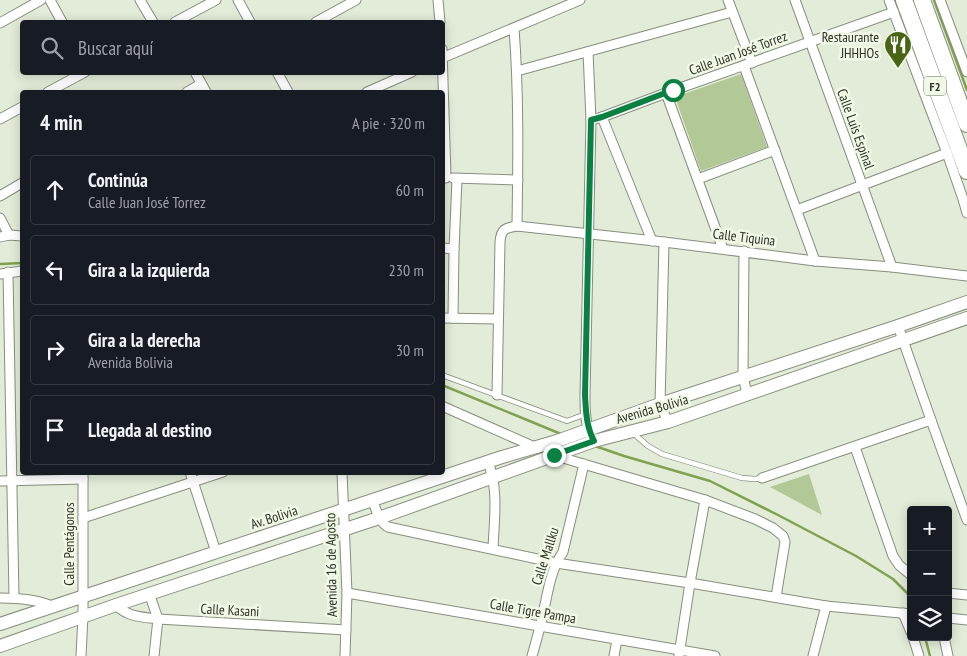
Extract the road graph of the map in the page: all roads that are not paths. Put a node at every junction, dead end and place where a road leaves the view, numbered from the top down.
1 (41, 0) edge
2 (50, 0) edge
3 (140, 0) edge
4 (216, 0) edge
5 (238, 0) edge
6 (356, 0) edge
7 (438, 0) edge
8 (580, 0) edge
9 (728, 0) edge
10 (795, 0) edge
11 (889, 0) edge
12 (922, 0) edge
13 (940, 0) edge
14 (899, 6) edge
15 (732, 12) junction
16 (61, 20) edge
17 (152, 20) edge
18 (179, 20) edge
19 (249, 20) edge
20 (320, 20) edge
21 (440, 20) edge
22 (0, 23) edge
23 (514, 28) junction
24 (810, 42) junction
25 (588, 52) junction
26 (445, 54) edge
27 (748, 64) junction
28 (517, 71) junction
29 (967, 72) edge
30 (79, 75) edge
31 (196, 75) edge
32 (279, 75) edge
33 (405, 75) edge
34 (443, 75) edge
35 (203, 88) edge
36 (52, 90) edge
37 (287, 90) edge
38 (372, 90) edge
39 (443, 90) edge
40 (666, 93) junction
41 (20, 108) edge
42 (602, 117) junction
43 (0, 119) edge
44 (591, 120) junction
45 (967, 124) edge
46 (775, 150) junction
47 (947, 153) junction
48 (967, 171) edge
49 (445, 178) edge
50 (457, 179) junction
51 (698, 179) junction
52 (518, 180) junction
53 (20, 184) edge
54 (863, 185) junction
55 (0, 196) edge
56 (797, 210) junction
57 (967, 214) edge
58 (0, 218) edge
59 (517, 226) junction
60 (588, 234) junction
61 (5, 236) edge
62 (20, 236) edge
63 (652, 240) junction
64 (664, 242) junction
65 (445, 248) edge
66 (454, 249) junction
67 (723, 249) junction
68 (744, 251) junction
69 (815, 261) junction
70 (892, 267) junction
71 (20, 271) edge
72 (4, 273) edge
73 (967, 276) edge
74 (967, 302) edge
75 (445, 318) edge
76 (453, 318) junction
77 (967, 318) edge
78 (498, 319) junction
79 (898, 326) junction
80 (903, 340) junction
81 (445, 376) edge
82 (743, 376) junction
83 (747, 394) junction
84 (496, 395) junction
85 (660, 404) junction
86 (445, 407) edge
87 (586, 414) junction
88 (931, 420) junction
89 (668, 422) junction
90 (632, 432) junction
91 (587, 435) junction
92 (855, 447) junction
93 (537, 448) junction
94 (554, 455) junction
95 (488, 462) junction
96 (584, 464) junction
97 (191, 475) edge
98 (214, 475) edge
99 (342, 475) edge
100 (83, 476) edge
101 (493, 477) junction
102 (762, 478) joint
103 (0, 481) edge
104 (12, 481) junction
105 (193, 483) junction
106 (705, 500) junction
107 (372, 501) junction
108 (343, 510) junction
109 (83, 518) junction
110 (379, 518) junction
111 (967, 520) edge
112 (345, 529) junction
113 (493, 550) junction
114 (216, 552) junction
115 (556, 563) junction
116 (907, 572) edge
117 (690, 583) junction
118 (149, 593) junction
119 (346, 593) junction
120 (952, 594) edge
121 (967, 595) edge
122 (83, 596) junction
123 (776, 597) junction
124 (0, 598) edge
125 (14, 598) junction
126 (116, 604) junction
127 (52, 606) junction
128 (826, 606) junction
129 (907, 614) edge
130 (83, 616) junction
131 (952, 618) edge
132 (158, 619) junction
133 (967, 620) edge
134 (0, 624) edge
135 (540, 627) junction
136 (346, 630) junction
137 (617, 640) junction
138 (914, 641) edge
139 (945, 641) edge
140 (0, 646) edge
141 (679, 653) edge
142 (81, 656) edge
143 (154, 656) edge
144 (345, 656) edge
145 (532, 656) edge
146 (614, 656) edge
147 (715, 656) edge
148 (813, 656) edge
149 (919, 656) edge
150 (948, 656) edge

1 - 22 street
2 - 16 street
3 - 17 street
4 - 18 street
5 - 19 street
6 - 20 street
7 - 21 street
8 - 23 street
9 - 15 street
10 - 24 street, Calle Luis Espinal
11 - 14 street
12 - 45 highway, F2
13 - 29 street
14 - 24 street, Calle Juan José Torrez
14 - 47 street
14 - 48 highway, F2
15 - 25 street
15 - 27 street
23 - 26 street
23 - 28 street
24 - 27 street, Calle Juan José Torrez
24 - 54 street, Calle Luis Espinal
25 - 28 street
25 - 44 street
27 - 40 street, Calle Juan José Torrez
27 - 46 street
28 - 52 street
30 - 36 street
31 - 35 street
32 - 37 street
33 - 38 street
34 - 39 street
40 - 42 street, Calle Juan José Torrez
40 - 51 street
41 - 43 street
42 - 44 street, Calle Juan José Torrez
42 - 63 street
44 - 60 street
46 - 51 street
46 - 56 street
47 - 54 street
47 - 57 street
49 - 50 street
50 - 52 street
50 - 66 street
51 - 67 street
52 - 59 street
53 - 55 street
54 - 56 street
54 - 70 street, Calle Luis Espinal
56 - 69 street
58 - 61 street
59 - 60 street, Calle Tiquina
59 - 78 street
60 - 63 street, Calle Tiquina
60 - 87 street
61 - 62 street
63 - 64 street, Calle Tiquina
64 - 67 street, Calle Tiquina
64 - 85 street
65 - 66 street
66 - 76 street
67 - 68 street, Calle Tiquina
68 - 69 street, Calle Tiquina
68 - 82 street
69 - 70 street, Calle Tiquina
70 - 73 street, Calle Tiquina
71 - 72 street
72 - 104 street
74 - 79 street, Avenida Bolivia
75 - 76 street
76 - 78 street
77 - 80 street, Avenida Bolivia
78 - 84 street
79 - 80 street
79 - 82 street, Avenida Bolivia
80 - 83 street, Avenida Bolivia
80 - 88 street
81 - 84 lane
82 - 83 street
82 - 85 street, Avenida Bolivia
83 - 89 street, Avenida Bolivia
84 - 87 lane
85 - 89 street
85 - 91 street, Avenida Bolivia
86 - 93 street
87 - 91 street
88 - 92 street
88 - 111 street
89 - 90 street, Avenida Bolivia
90 - 91 street, Avenida Bolivia
90 - 102 lane
91 - 93 street, Av. Bolivia
91 - 94 street, Avenida Bolivia
92 - 102 street
92 - 116 street
93 - 94 street
93 - 95 street, Av. Bolivia
94 - 96 street
94 - 101 street, Avenida Bolivia
95 - 101 street
95 - 107 street, Av. Bolivia
96 - 106 street
96 - 115 street, Calle Mallku
97 - 105 street
98 - 105 street
99 - 108 street, Avenida 16 de Agosto
100 - 104 street
100 - 109 street, Calle Pentágonos
101 - 110 street, Avenida Bolivia
101 - 113 street
103 - 104 street
104 - 125 street
105 - 109 street
105 - 114 street
106 - 117 street
106 - 123 street
107 - 108 street, Av. Bolivia
107 - 110 street
108 - 112 street, Avenida 16 de Agosto
108 - 114 street, Av. Bolivia
109 - 122 street, Calle Pentágonos
110 - 112 street, Avenida Bolivia
110 - 113 street
112 - 118 street
112 - 119 street, Avenida 16 de Agosto
113 - 115 street
114 - 122 street, Av. Bolivia
115 - 117 street
115 - 135 street, Calle Mallku
117 - 123 street
117 - 141 street
118 - 126 street
118 - 132 street
119 - 135 street, Calle Tigre Pampa
119 - 136 street, Avenida 16 de Agosto
120 - 121 street
122 - 127 street, Av. Bolivia
122 - 130 street, Calle Pentágonos
123 - 128 street
124 - 125 street
125 - 127 street
126 - 130 street
126 - 132 street, Calle Kasani
127 - 134 street, Av. Bolivia
128 - 129 street
128 - 148 street
130 - 140 street
130 - 142 street, Calle Pentágonos
131 - 133 street
132 - 136 street, Calle Kasani
132 - 143 street
135 - 137 street, Calle Tigre Pampa
135 - 145 street, Calle Mallku
136 - 144 street, Avenida 16 de Agosto
137 - 141 street, Calle Tigre Pampa
137 - 146 street
138 - 149 street
139 - 150 street
141 - 147 street, Calle Tigre Pampa

